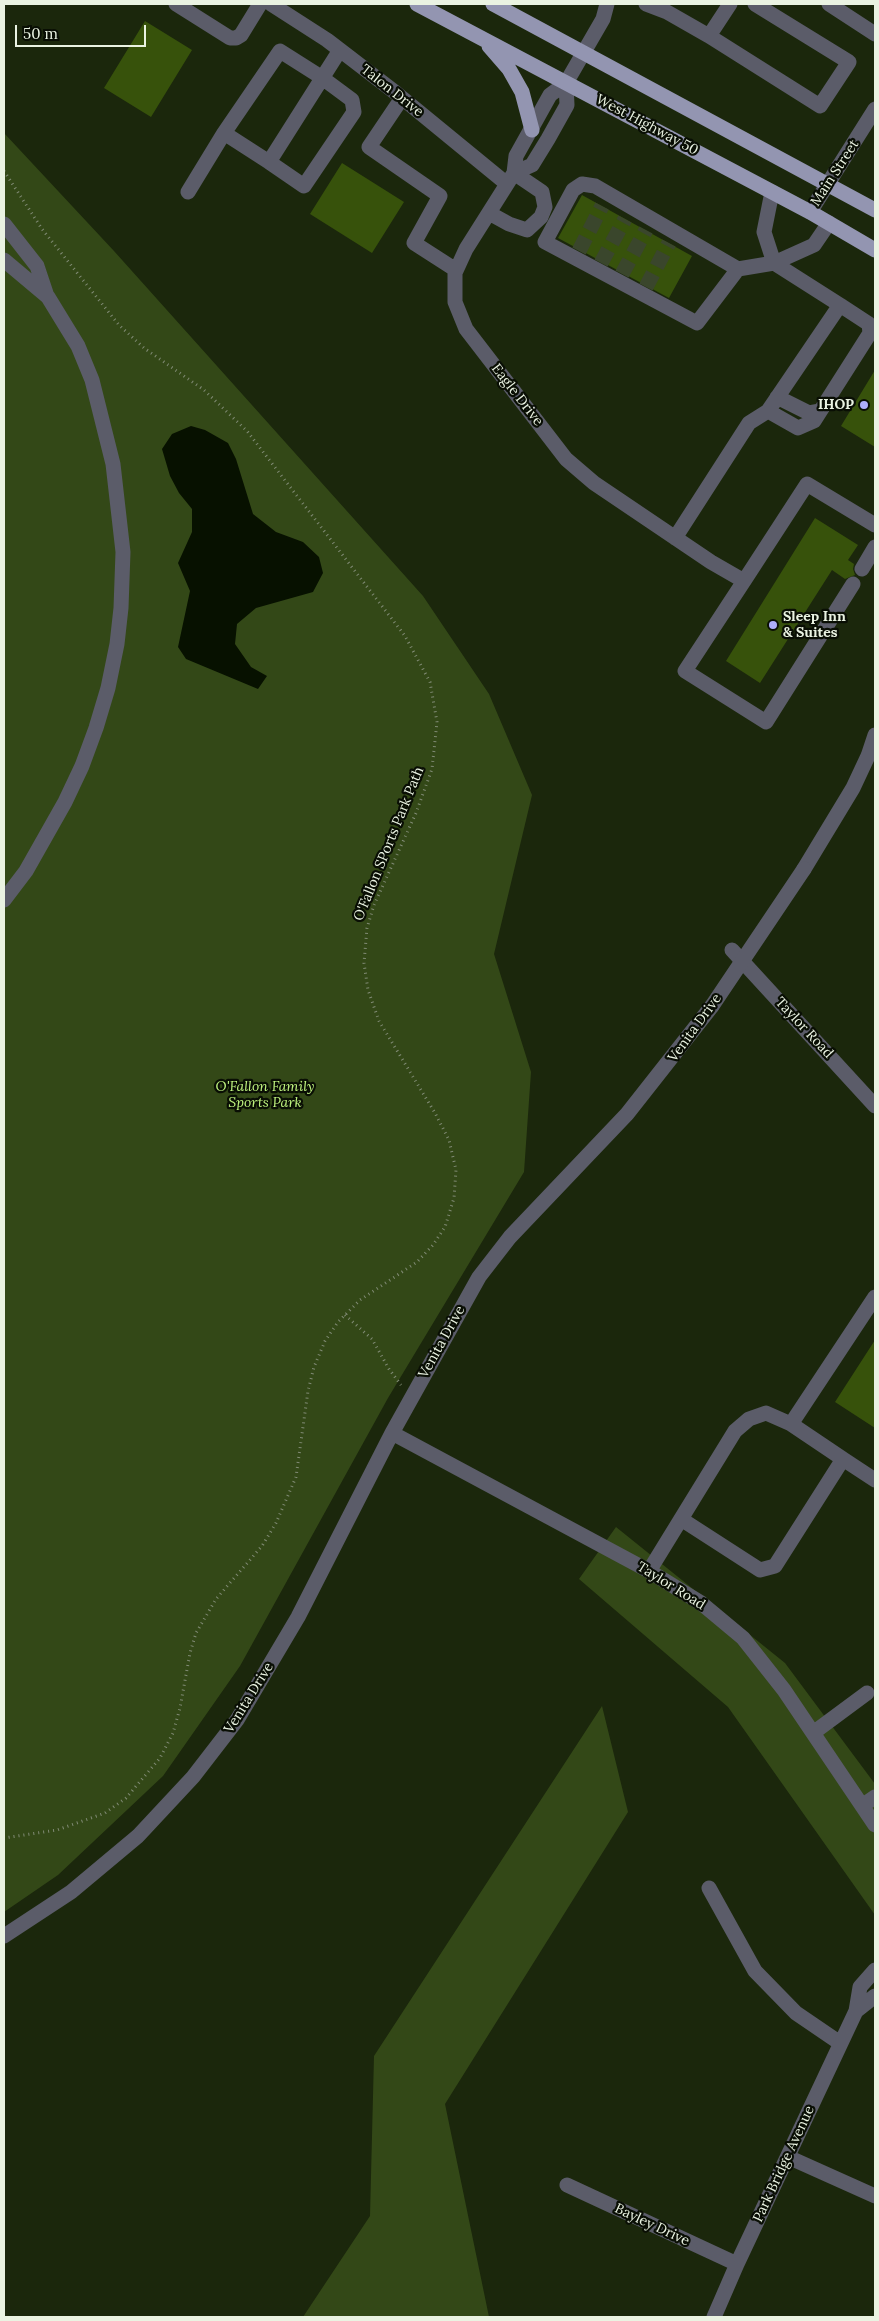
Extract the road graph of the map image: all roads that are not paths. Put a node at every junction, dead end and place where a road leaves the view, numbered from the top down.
1 (176, 4) edge
2 (260, 4) edge
3 (271, 4) edge
4 (417, 4) edge
5 (493, 4) edge
6 (607, 4) edge
7 (646, 4) edge
8 (730, 4) edge
9 (755, 4) edge
10 (829, 4) edge
11 (875, 34) edge
12 (709, 36) junction
13 (481, 38) junction
14 (340, 50) junction
15 (584, 53) junction
16 (321, 77) junction
17 (566, 83) junction
18 (402, 98) junction
19 (875, 109) edge
20 (532, 130) junction
21 (224, 134) junction
22 (269, 162) junction
23 (511, 179) junction
24 (828, 184) junction
25 (188, 192) dead end
26 (772, 192) junction
27 (875, 210) edge
28 (810, 212) junction
29 (489, 213) junction
30 (548, 220) junction
31 (829, 223) junction
32 (4, 224) edge
33 (875, 250) edge
34 (4, 260) edge
35 (774, 263) junction
36 (738, 269) junction
37 (456, 270) junction
38 (48, 297) junction
39 (840, 305) junction
40 (777, 397) junction
41 (768, 411) junction
42 (820, 411) junction
43 (875, 525) edge
44 (675, 538) junction
45 (875, 547) edge
46 (862, 569) dead end
47 (744, 581) junction
48 (853, 584) dead end
49 (875, 735) edge
50 (4, 900) edge
51 (732, 950) dead end
52 (875, 1106) edge
53 (875, 1300) edge
54 (791, 1424) junction
55 (392, 1433) junction
56 (843, 1459) junction
57 (874, 1477) edge
58 (681, 1519) junction
59 (649, 1571) junction
60 (867, 1693) dead end
61 (813, 1733) junction
62 (875, 1797) edge
63 (862, 1806) junction
64 (875, 1825) edge
65 (709, 1888) dead end
66 (4, 1936) edge
67 (875, 1970) edge
68 (875, 1996) edge
69 (856, 2011) junction
70 (840, 2043) junction
71 (788, 2157) junction
72 (567, 2185) dead end
73 (875, 2196) edge
74 (737, 2264) junction
75 (714, 2317) edge

1 - 2 street
3 - 14 street, Talon Drive
4 - 13 main road, West Highway 50
5 - 15 main road
6 - 15 street
7 - 12 street
8 - 12 street
9 - 12 street
10 - 11 street
13 - 17 main road, West Highway 50
13 - 20 main road
14 - 16 street
14 - 18 street, Talon Drive
15 - 17 street
15 - 24 main road
16 - 21 street
16 - 22 street
16 - 22 street
17 - 20 street, Eagle Drive
17 - 23 street, Eagle Drive
17 - 26 main road, West Highway 50
18 - 23 street, Talon Drive
18 - 37 street
19 - 24 street, Main Street
20 - 23 street, Eagle Drive
21 - 22 street
21 - 25 street
23 - 29 street, Eagle Drive
23 - 30 street, Talon Drive
24 - 27 main road
24 - 28 street, Main Street
26 - 28 main road, West Highway 50
26 - 35 street
28 - 31 main road, West Highway 50
29 - 30 street
29 - 37 street, Eagle Drive
30 - 36 street
30 - 36 street
31 - 33 main road, West Highway 50
31 - 35 street
32 - 38 street
34 - 38 street
35 - 36 street
35 - 39 street
37 - 44 street, Eagle Drive
38 - 50 street
39 - 40 street
39 - 42 street
40 - 41 street
40 - 42 street
41 - 42 street
41 - 44 street
43 - 47 street
44 - 47 street, Eagle Drive
45 - 46 street
47 - 48 street
49 - 55 street, Venita Drive, bridge
51 - 52 street, Taylor Road
53 - 54 street
54 - 56 street
54 - 58 street
55 - 59 street, Taylor Road
55 - 66 street, Venita Drive
56 - 57 street
56 - 58 street
58 - 59 street
59 - 61 street, Taylor Road
60 - 61 street
61 - 63 street, Taylor Road
62 - 63 street
63 - 64 street, Taylor Road
65 - 70 street
67 - 69 street, Park Bridge Avenue
68 - 69 street, Park Bridge Avenue
69 - 70 street, Park Bridge Avenue
70 - 71 street, Park Bridge Avenue
71 - 73 street
71 - 74 street, Park Bridge Avenue
72 - 74 street, Bayley Drive
74 - 75 street, Park Bridge Avenue

